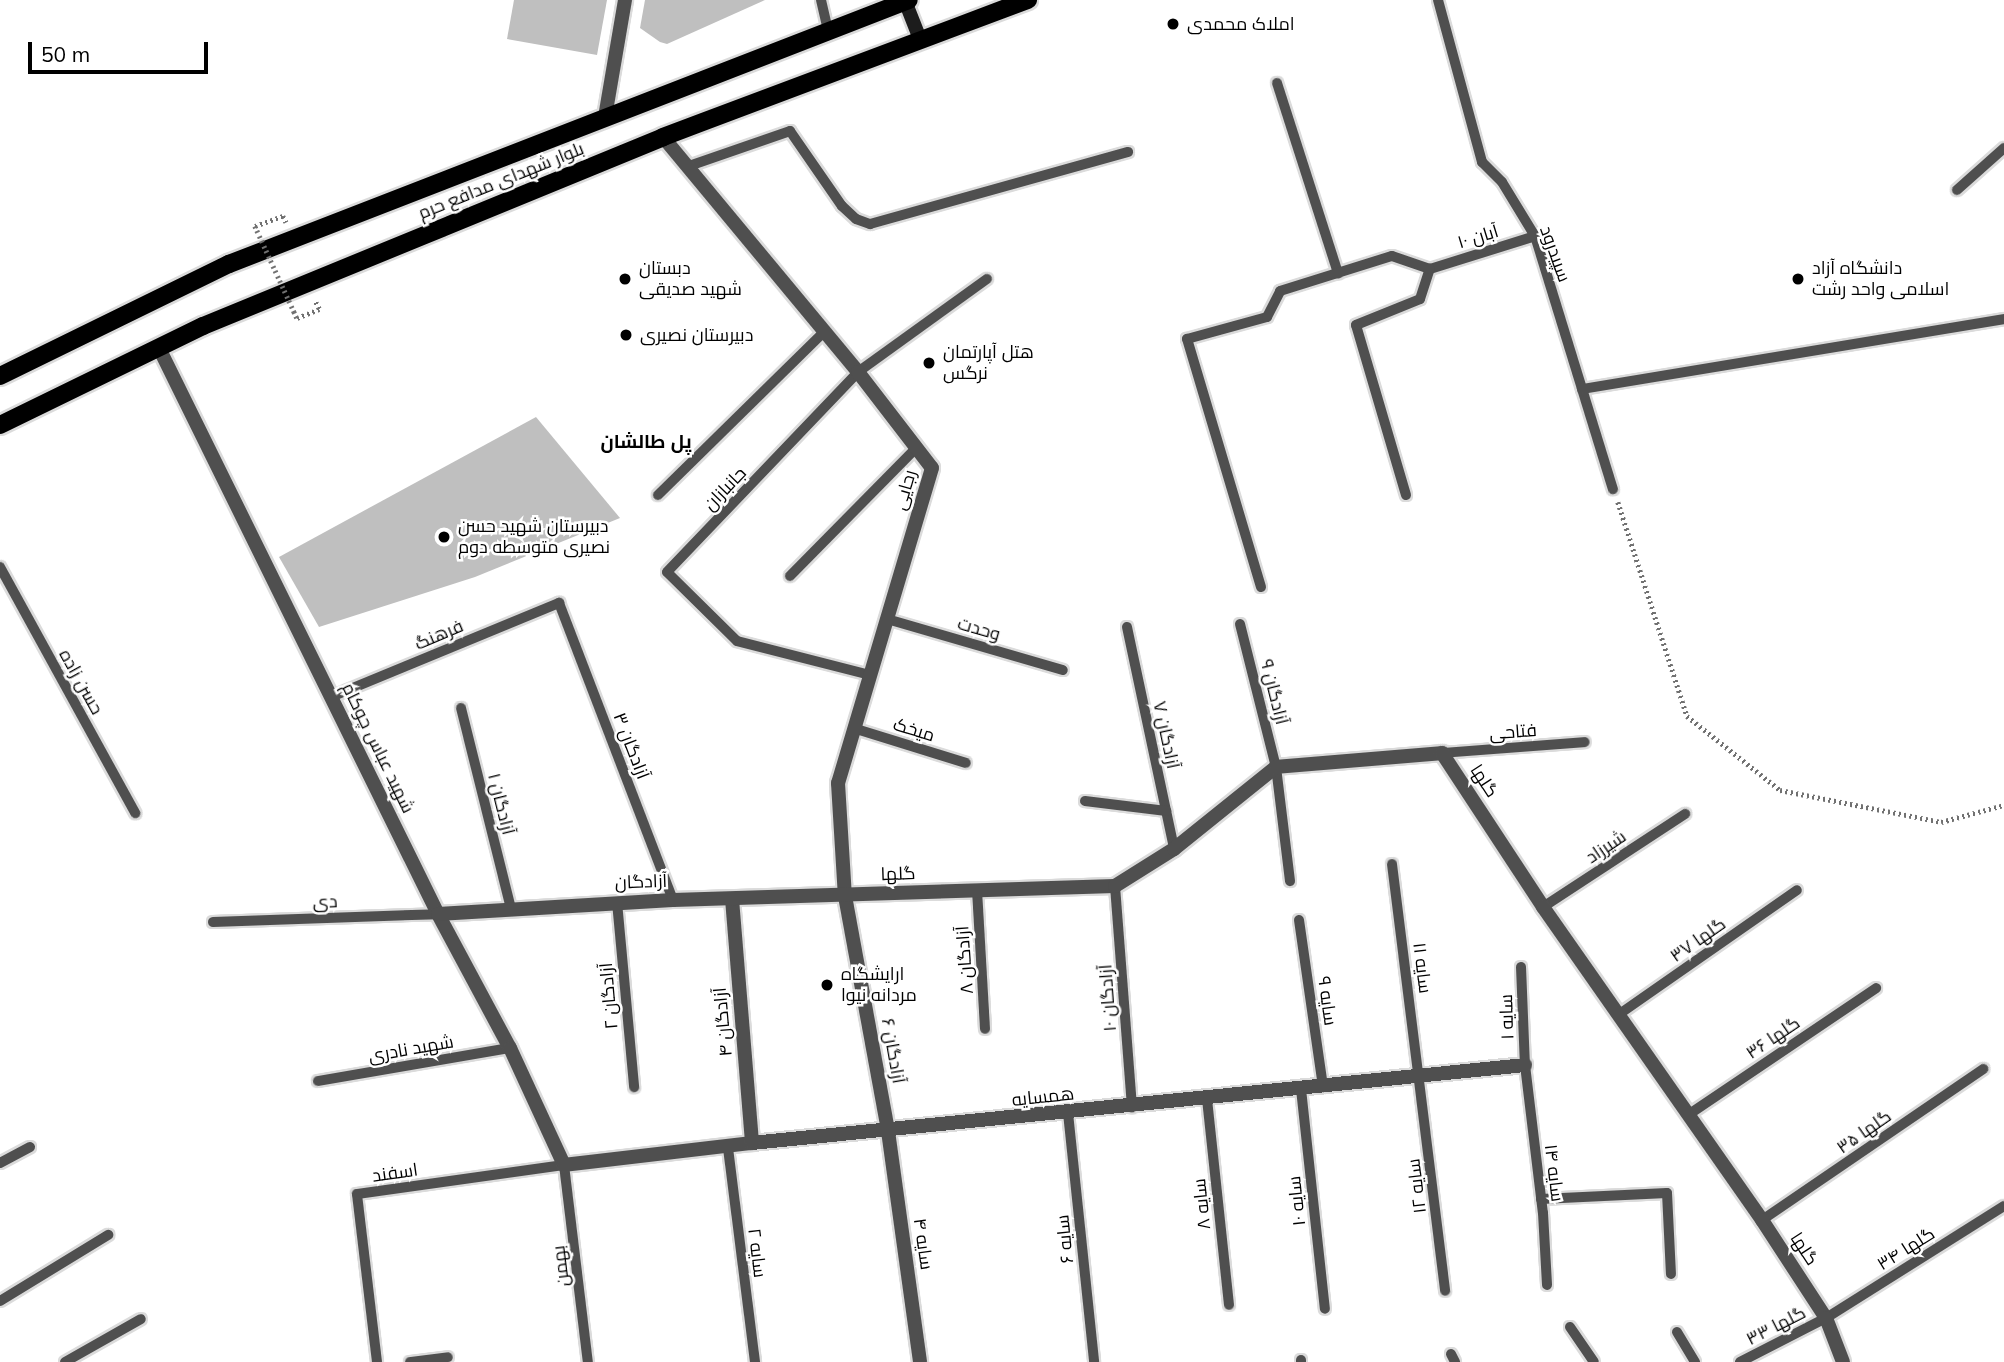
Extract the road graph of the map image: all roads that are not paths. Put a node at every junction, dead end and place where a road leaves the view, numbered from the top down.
1 (625, 0) edge
2 (821, 0) edge
3 (1028, 0) edge
4 (1438, 0) edge
5 (907, 1) edge
6 (828, 31) junction
7 (920, 39) junction
8 (1277, 83) dead end
9 (605, 117) junction
10 (663, 137) junction
11 (2004, 148) edge
12 (1128, 152) dead end
13 (689, 166) junction
14 (1957, 190) dead end
15 (1535, 236) junction
16 (1430, 269) junction
17 (1338, 273) junction
18 (987, 279) dead end
19 (2004, 319) edge
20 (825, 331) junction
21 (159, 348) junction
22 (858, 372) junction
23 (0, 376) edge
24 (1582, 388) junction
25 (0, 425) edge
26 (917, 447) junction
27 (1614, 489) road end
28 (658, 495) dead end
29 (1406, 495) dead end
30 (0, 567) edge
31 (790, 576) dead end
32 (1261, 587) dead end
33 (559, 603) joint
34 (887, 619) junction
35 (1240, 624) dead end
36 (1127, 627) dead end
37 (1063, 670) dead end
38 (870, 675) junction
39 (331, 697) junction
40 (461, 708) dead end
41 (853, 728) junction
42 (1586, 742) dead end
43 (1442, 753) junction
44 (966, 763) dead end
45 (1276, 767) junction
46 (1085, 801) dead end
47 (1166, 811) junction
48 (135, 813) dead end
49 (1685, 814) dead end
50 (1174, 849) junction
51 (1392, 864) dead end
52 (1290, 881) dead end
53 (1115, 886) junction
54 (977, 890) junction
55 (1797, 890) dead end
56 (845, 896) junction
57 (732, 899) junction
58 (673, 900) junction
59 (617, 902) junction
60 (512, 908) junction
61 (1544, 908) junction
62 (438, 914) junction
63 (1299, 920) dead end
64 (213, 922) dead end
65 (1521, 967) dead end
66 (1876, 988) dead end
67 (1618, 1015) junction
68 (985, 1029) dead end
69 (510, 1048) junction
70 (1525, 1065) junction
71 (1983, 1069) dead end
72 (1420, 1077) junction
73 (318, 1081) dead end
74 (634, 1087) dead end
75 (1323, 1087) junction
76 (1301, 1089) junction
77 (1207, 1099) junction
78 (1132, 1107) junction
79 (1068, 1113) junction
80 (1688, 1115) junction
81 (888, 1131) junction
82 (752, 1143) junction
83 (30, 1147) dead end
84 (728, 1147) junction
85 (0, 1163) edge
86 (564, 1166) junction
87 (1541, 1199) junction
88 (2004, 1206) edge
89 (1762, 1220) junction
90 (108, 1235) dead end
91 (1671, 1274) dead end
92 (1547, 1285) dead end
93 (1445, 1291) dead end
94 (0, 1301) edge
95 (1229, 1305) dead end
96 (1325, 1309) dead end
97 (1826, 1318) junction
98 (141, 1319) dead end
99 (1570, 1326) dead end
100 (1677, 1332) dead end
101 (448, 1357) dead end
102 (65, 1362) edge
103 (377, 1362) edge
104 (410, 1362) edge
105 (588, 1362) edge
106 (755, 1362) edge
107 (920, 1362) edge
108 (1094, 1362) edge
109 (1594, 1362) edge
110 (1695, 1362) edge
111 (1740, 1362) edge
112 (1843, 1362) edge

1 - 9 street
2 - 6 lane
3 - 7 main road, بلوار شهدای مدافع حرم
4 - 15 lane, سپیدرود
5 - 6 main road, بلوار شهدای مدافع حرم
5 - 7 main road
6 - 9 main road, بلوار شهدای مدافع حرم
7 - 10 main road, بلوار شهدای مدافع حرم
8 - 17 lane
9 - 23 main road, بلوار شهدای مدافع حرم
10 - 13 street, رجایی
10 - 21 main road, بلوار شهدای مدافع حرم
11 - 14 lane
12 - 13 lane
13 - 20 street, رجایی
15 - 16 lane, آبان ۱۰
15 - 24 lane, سپیدرود
16 - 17 lane
16 - 29 lane
17 - 32 lane
18 - 22 lane, جانبازان
19 - 24 lane
20 - 22 street, رجایی
20 - 28 lane
21 - 25 main road, بلوار شهدای مدافع حرم
21 - 39 street, شهید عباس چوکام
22 - 26 street, رجایی
22 - 38 lane, جانبازان
24 - 27 lane, سپیدرود
26 - 31 lane
26 - 34 street, رجایی
30 - 48 lane, حسن زاده
33 - 39 lane, فرهنگ
33 - 58 lane, آزادگان ۳
34 - 37 lane, وحدت
34 - 38 street, رجایی
35 - 45 lane, آزادگان ۹
36 - 47 lane, آزادگان ۷
38 - 41 street, رجایی
39 - 62 street, شهید عباس چوکام
40 - 60 lane, آزادگان ۱
41 - 44 lane, میخک
41 - 56 street, رجایی
42 - 43 lane, فتاحی
43 - 45 street
43 - 61 street, گلها
45 - 50 street
45 - 52 lane, آزادگان ۹
46 - 47 lane
47 - 50 lane, آزادگان ۷
49 - 61 lane, شیرزاد
50 - 53 street
51 - 72 lane, سایه ۱۱
53 - 54 street, گلها
53 - 78 lane, آزادگان ۱۰
54 - 56 street, گلها
54 - 68 lane, آزادگان ۸
55 - 67 lane, گلها ۳۷
56 - 57 street, آزادگان
56 - 81 street, آزادگان ۶
57 - 58 street, آزادگان
57 - 82 street, آزادگان ۴
58 - 59 street, آزادگان
59 - 60 street, آزادگان
59 - 74 lane, آزادگان ۲
60 - 62 street, آزادگان
61 - 67 street, گلها
62 - 64 lane, دی
62 - 69 street, شهید عباس چوکام
63 - 75 lane, سایه ۹
65 - 70 lane, سایه ۱
66 - 80 lane, گلها ۳۶
67 - 80 street, گلها
69 - 73 lane, شهید نادری
69 - 86 street, شهید عباس چوکام
70 - 72 street, همسایه
70 - 87 lane, سایه ۱۴
71 - 89 lane, گلها ۳۵
72 - 75 street, همسایه
72 - 93 lane, سایه ۱۲
75 - 76 street, همسایه
76 - 77 street, همسایه
76 - 96 lane, سایه ۱۰
77 - 78 street, همسایه
77 - 95 lane, سایه ۸
78 - 79 street, همسایه
79 - 81 street, همسایه
79 - 108 lane, سایه ۶
80 - 89 street, گلها
81 - 82 street, همسایه
81 - 107 street, سایه ۴
82 - 84 street, همسایه
83 - 85 lane
84 - 86 street, همسایه
84 - 106 lane, سایه ۲
86 - 103 lane, اسفند
86 - 105 lane, بهمن
87 - 91 lane
87 - 92 lane, سایه ۱۴
88 - 97 lane, گلها ۳۴
89 - 97 street, گلها
90 - 94 lane
97 - 111 lane, گلها ۳۳
97 - 112 street, گلها
98 - 102 lane
99 - 109 lane
100 - 110 lane
101 - 104 lane

